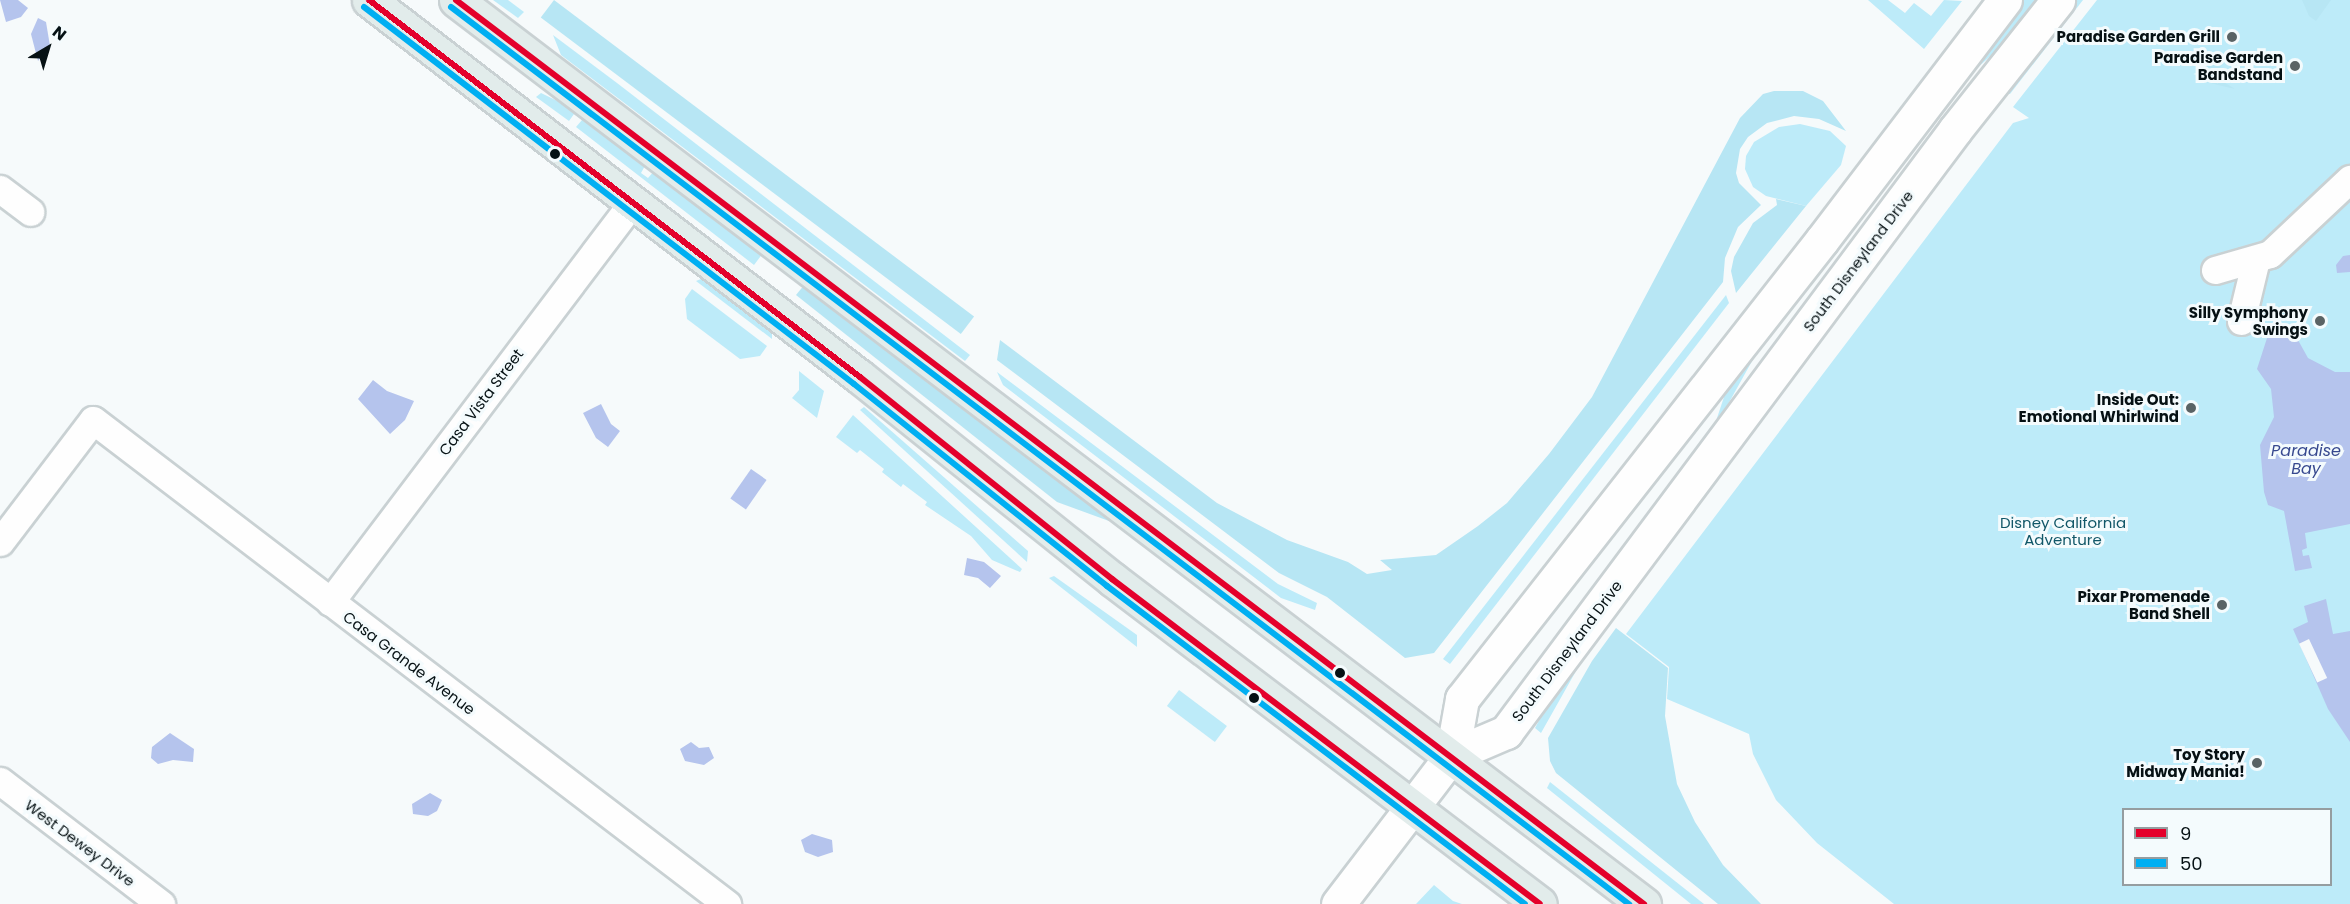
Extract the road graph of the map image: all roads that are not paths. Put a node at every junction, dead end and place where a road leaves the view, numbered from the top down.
1 (369, 0) edge
2 (456, 0) edge
3 (2005, 0) edge
4 (2058, 0) edge
5 (1921, 108) junction
6 (1955, 130) junction
7 (2350, 179) edge
8 (0, 189) edge
9 (632, 203) junction
10 (30, 212) dead end
11 (2256, 259) junction
12 (2215, 270) dead end
13 (2241, 321) dead end
14 (0, 542) edge
15 (330, 602) junction
16 (1452, 755) junction
17 (0, 781) edge
18 (1413, 806) junction
19 (161, 904) edge
20 (727, 904) edge
21 (1338, 904) edge
22 (1540, 904) edge
23 (1644, 904) edge

1 - 9 main road
2 - 16 main road
3 - 5 main road
4 - 6 main road, South Disneyland Drive
5 - 6 main road
5 - 16 main road
6 - 16 main road, South Disneyland Drive
7 - 11 street
8 - 10 street
9 - 15 street, Casa Vista Street
9 - 18 main road
11 - 12 street
11 - 13 street
14 - 15 street, Casa Grande Avenue
15 - 20 street, Casa Grande Avenue
16 - 18 main road
16 - 23 main road
17 - 19 street, West Dewey Drive
18 - 21 main road
18 - 22 main road

